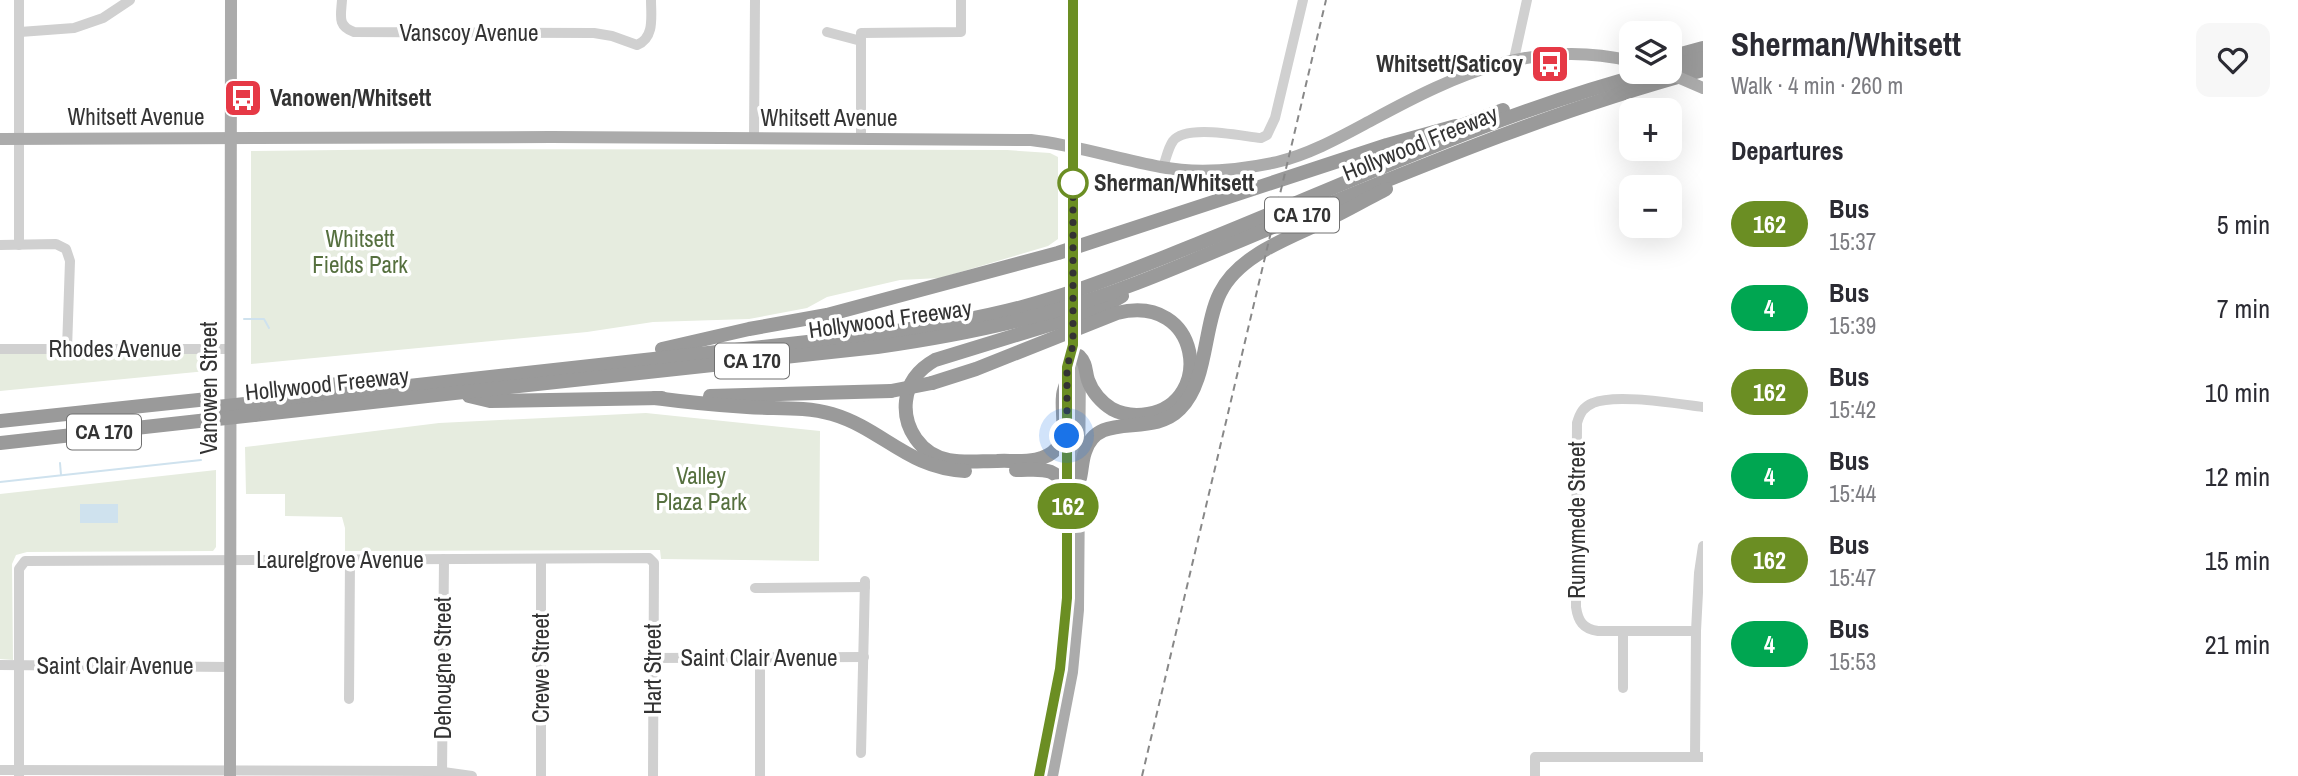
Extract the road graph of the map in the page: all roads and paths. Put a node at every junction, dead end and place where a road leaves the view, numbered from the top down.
1 (19, 0) edge
2 (130, 0) edge
3 (231, 0) edge
4 (342, 0) edge
5 (652, 0) edge
6 (755, 0) edge
7 (961, 0) edge
8 (1073, 0) edge
9 (1303, 0) edge
10 (1527, 0) edge
11 (20, 32) junction
12 (827, 32) dead end
13 (861, 37) junction
14 (1703, 48) edge
15 (1682, 54) edge
16 (1514, 58) junction
17 (1619, 59) edge
18 (1703, 61) edge
19 (1682, 65) edge
20 (1703, 70) edge
21 (1619, 72) edge
22 (1682, 79) edge
23 (1619, 82) edge
24 (1703, 88) edge
25 (1474, 121) junction
26 (20, 138) junction
27 (231, 138) junction
28 (754, 138) junction
29 (861, 138) junction
30 (0, 139) edge
31 (1073, 147) junction
32 (1443, 157) junction
33 (1163, 167) junction
34 (0, 245) edge
35 (19, 245) junction
36 (1073, 253) junction
37 (1162, 273) junction
38 (0, 349) edge
39 (67, 349) junction
40 (231, 349) junction
41 (662, 349) junction
42 (1076, 351) junction
43 (1067, 381) junction
44 (456, 393) junction
45 (655, 398) junction
46 (254, 405) junction
47 (1703, 407) edge
48 (208, 410) junction
49 (0, 420) edge
50 (0, 433) edge
51 (0, 443) edge
52 (1080, 478) junction
53 (1068, 491) junction
54 (1703, 546) edge
55 (444, 559) junction
56 (541, 559) junction
57 (230, 560) junction
58 (350, 560) junction
59 (654, 563) joint
60 (755, 588) dead end
61 (1073, 599) junction
62 (1700, 606) edge
63 (1696, 631) junction
64 (1623, 632) junction
65 (864, 657) junction
66 (654, 658) junction
67 (760, 658) junction
68 (0, 666) edge
69 (19, 666) junction
70 (230, 667) junction
71 (1066, 671) junction
72 (1700, 680) edge
73 (1623, 688) dead end
74 (349, 698) dead end
75 (861, 753) dead end
76 (1699, 757) edge
77 (0, 770) edge
78 (19, 774) edge
79 (230, 774) edge
80 (442, 774) edge
81 (472, 776) edge
82 (541, 776) edge
83 (653, 776) edge
84 (760, 776) edge
85 (1039, 776) edge
86 (1052, 776) edge
87 (1535, 776) edge

1 - 11 street
2 - 11 street
3 - 27 main road, Vanowen Street
4 - 5 street, Vanscoy Avenue
6 - 28 street
7 - 13 street
8 - 31 main road
9 - 33 street
10 - 16 street
11 - 26 street
12 - 13 street
13 - 29 street
14 - 15 highway
16 - 17 main road, Whitsett Avenue
16 - 33 main road, Whitsett Avenue
18 - 19 highway
18 - 46 highway
20 - 32 highway, Hollywood Freeway / CA 170
21 - 25 highway, Hollywood Freeway / CA 170
22 - 24 main road, bridge
23 - 46 highway
25 - 36 highway
25 - 41 highway, Hollywood Freeway / CA 170
26 - 27 main road, Whitsett Avenue
26 - 30 main road, Whitsett Avenue
26 - 35 street
27 - 28 main road, Whitsett Avenue
27 - 40 main road, Vanowen Street
28 - 29 main road, Whitsett Avenue
29 - 31 main road, Whitsett Avenue
31 - 33 main road, Whitsett Avenue
31 - 36 main road
32 - 37 highway, Hollywood Freeway / CA 170
32 - 52 highway
34 - 35 street
35 - 39 street
36 - 41 highway
36 - 42 main road, bridge
37 - 43 highway
37 - 44 highway, Hollywood Freeway / CA 170
38 - 39 street, Rhodes Avenue
39 - 40 street, Rhodes Avenue
40 - 57 main road, Vanowen Street
41 - 46 highway, Hollywood Freeway / CA 170
42 - 43 main road
42 - 45 highway, bridge
42 - 52 main road
43 - 53 main road
44 - 45 highway
44 - 46 highway, Hollywood Freeway / CA 170
45 - 53 highway
46 - 48 highway, Hollywood Freeway / CA 170
46 - 48 highway, Hollywood Freeway / CA 170, bridge
47 - 64 street, Runnymede Street
48 - 49 highway, Hollywood Freeway / CA 170
48 - 50 highway
48 - 51 highway, Hollywood Freeway / CA 170
52 - 61 main road
53 - 61 main road
54 - 62 street
55 - 56 street, Laurelgrove Avenue
55 - 58 street, Laurelgrove Avenue
55 - 80 street, Dehougne Street
56 - 59 street, Laurelgrove Avenue
56 - 82 street, Crewe Street
57 - 58 street, Laurelgrove Avenue
57 - 69 street, Laurelgrove Avenue
57 - 70 main road, Vanowen Street
58 - 74 street
59 - 66 street, Hart Street
60 - 65 street
61 - 71 main road
62 - 63 street
63 - 64 street
63 - 72 street
64 - 73 street
65 - 67 street, Saint Clair Avenue
65 - 75 street
66 - 67 street, Saint Clair Avenue
66 - 83 street, Hart Street
67 - 84 street
68 - 69 street, Saint Clair Avenue
69 - 70 street, Saint Clair Avenue
69 - 78 street
70 - 79 main road, Vanowen Street
71 - 85 main road
71 - 86 main road
72 - 76 street
76 - 87 street
77 - 78 street
78 - 79 street
79 - 80 street
80 - 81 street

